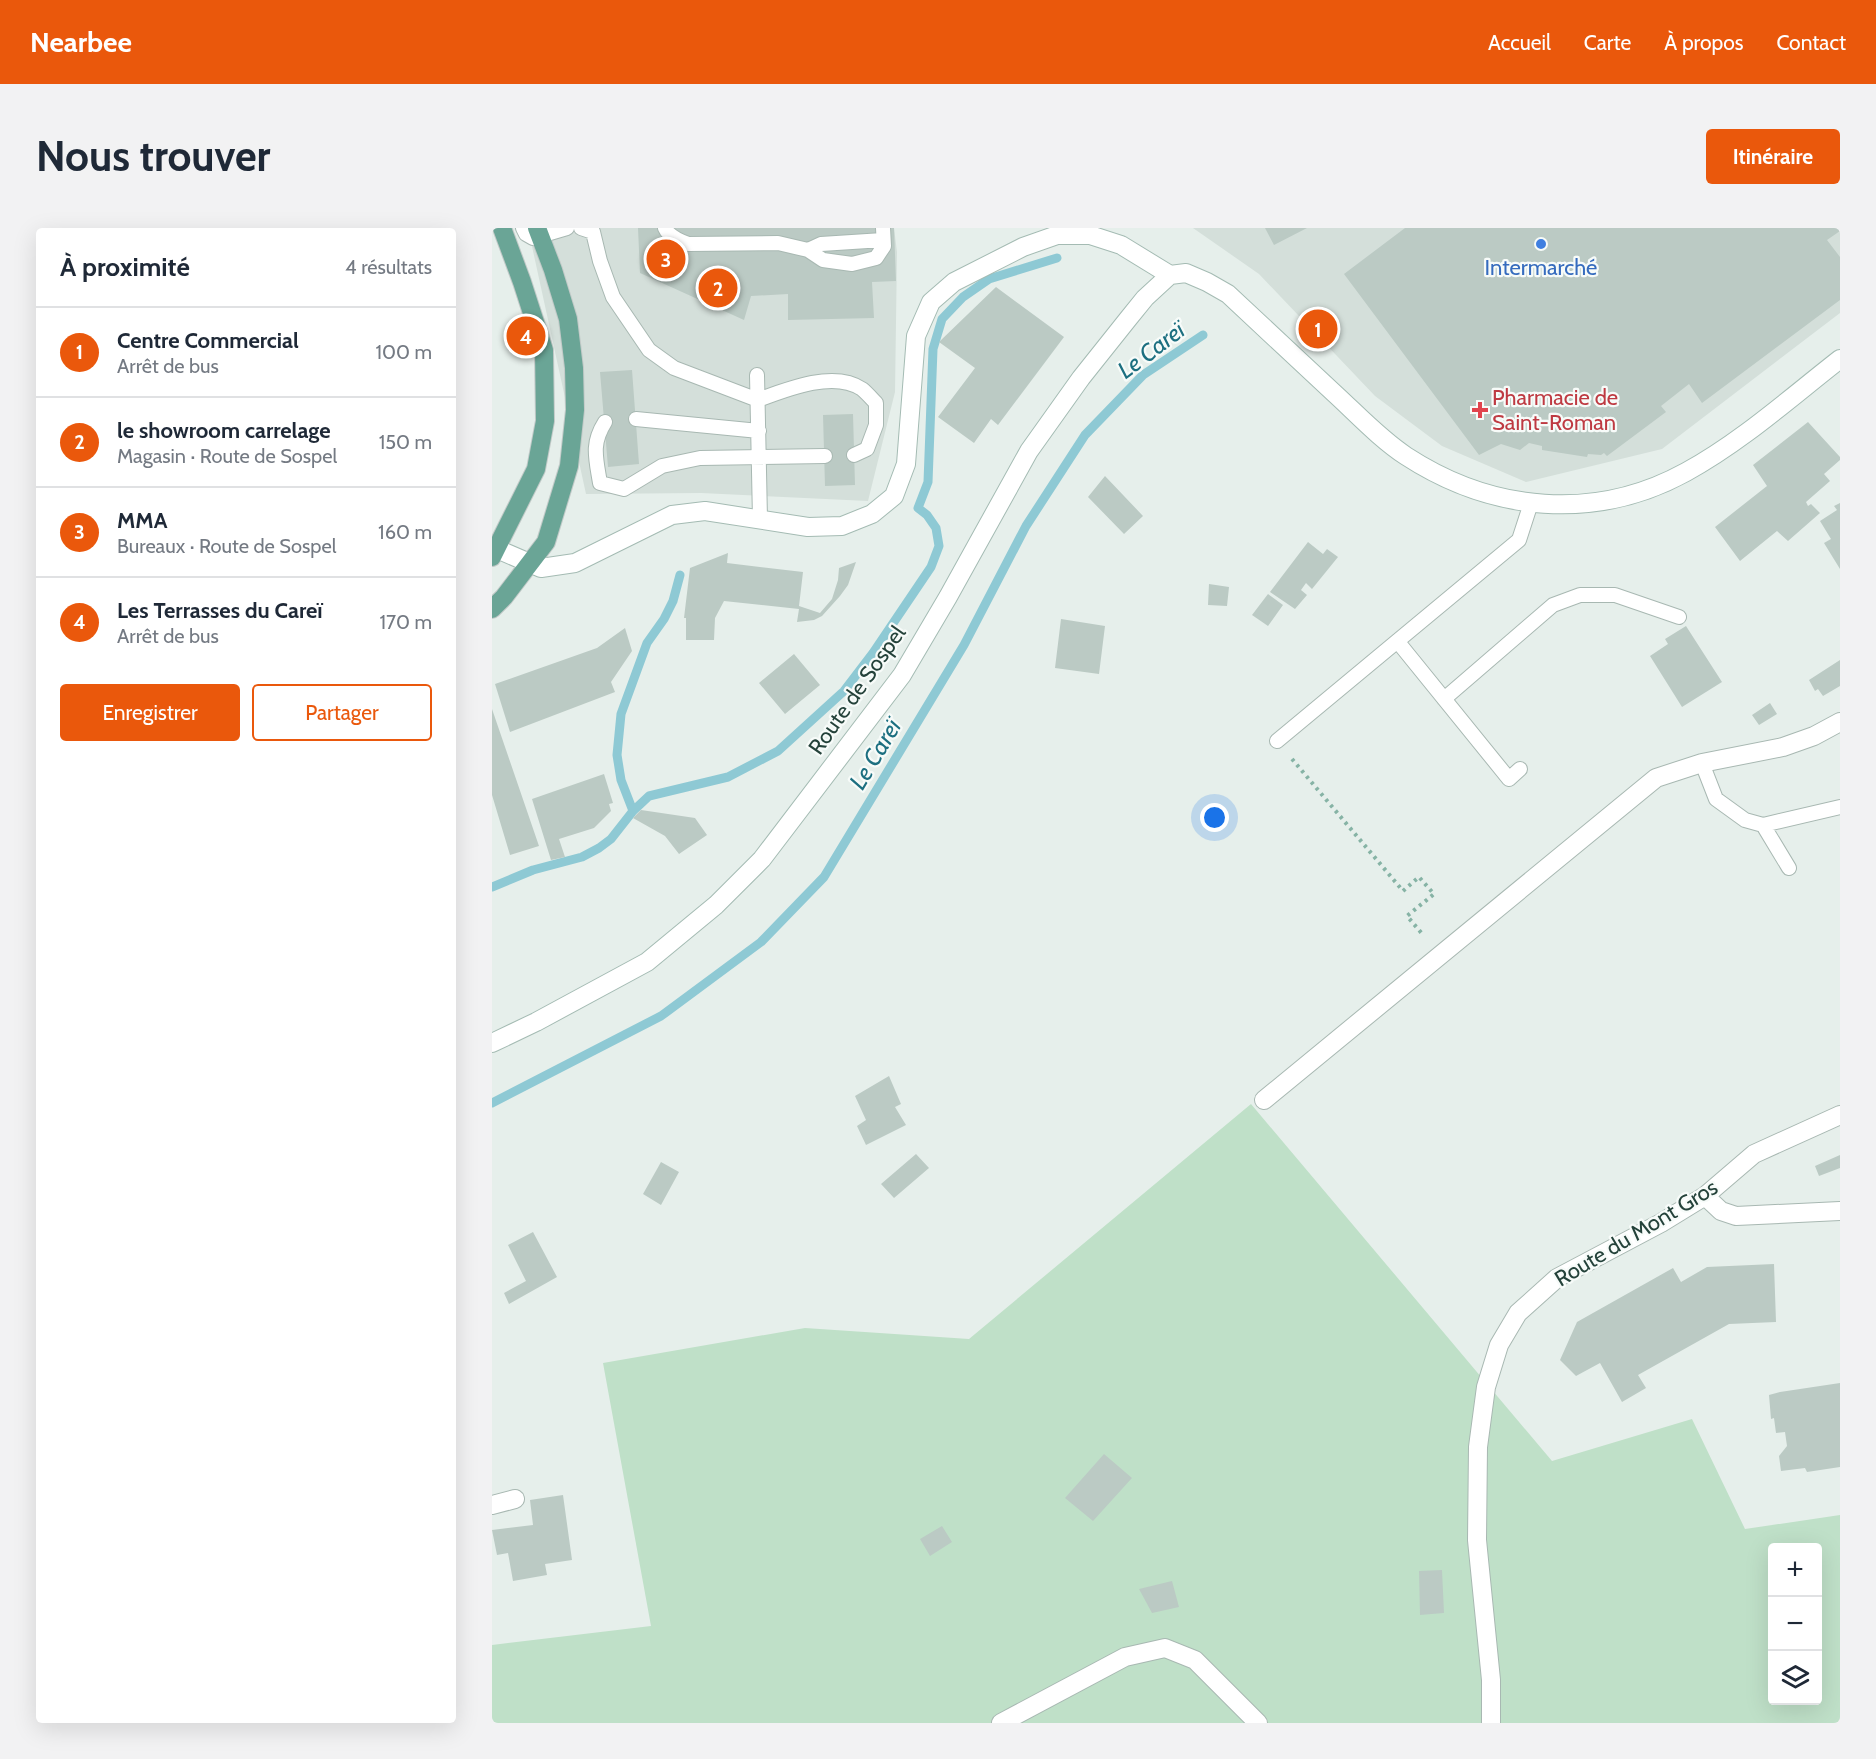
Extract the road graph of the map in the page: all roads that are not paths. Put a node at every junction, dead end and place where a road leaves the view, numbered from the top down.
1 (502, 228) edge
2 (523, 228) edge
3 (567, 228) edge
4 (665, 228) edge
5 (589, 229) edge
6 (539, 232) edge
7 (883, 234) edge
8 (808, 250) junction
9 (1170, 275) junction
10 (1840, 359) edge
11 (757, 375) dead end
12 (758, 400) junction
13 (636, 419) dead end
14 (605, 422) dead end
15 (759, 431) junction
16 (854, 455) dead end
17 (825, 456) dead end
18 (759, 457) junction
19 (1531, 503) junction
20 (760, 519) junction
21 (495, 553) edge
22 (530, 564) junction
23 (492, 609) edge
24 (1679, 617) dead end
25 (1398, 642) junction
26 (1444, 699) junction
27 (1840, 722) edge
28 (1277, 741) road end
29 (1702, 763) junction
30 (1520, 769) dead end
31 (1840, 807) edge
32 (1763, 825) junction
33 (1789, 868) dead end
34 (492, 1043) edge
35 (1264, 1100) dead end
36 (1840, 1114) edge
37 (1705, 1196) junction
38 (1840, 1211) edge
39 (516, 1499) dead end
40 (492, 1504) edge
41 (1001, 1723) edge
42 (1258, 1723) edge
43 (1491, 1723) edge

1 - 21 main road
2 - 6 lane
3 - 6 lane
4 - 8 lane
5 - 12 lane
6 - 22 main road
7 - 8 lane
7 - 8 lane
9 - 19 street
9 - 20 street
9 - 34 street, Route de Sospel
10 - 19 street
11 - 12 lane
12 - 15 lane
12 - 16 lane
13 - 15 lane
14 - 18 lane
15 - 18 lane
17 - 18 lane
18 - 20 lane
19 - 25 lane
20 - 22 street
21 - 22 street
22 - 23 main road
24 - 26 lane
25 - 26 lane
25 - 28 lane
26 - 30 lane
27 - 29 street
29 - 32 lane
29 - 35 street
31 - 32 lane
32 - 33 lane
36 - 37 street, Route du Mont Gros
37 - 38 street
37 - 43 street, Route du Mont Gros
39 - 40 street
41 - 42 street

